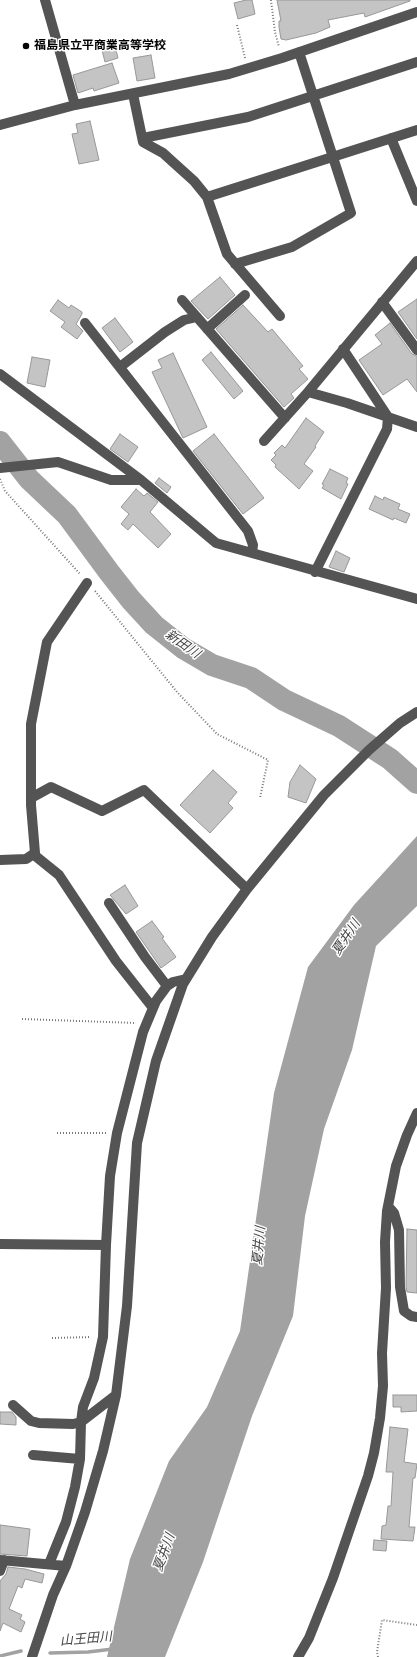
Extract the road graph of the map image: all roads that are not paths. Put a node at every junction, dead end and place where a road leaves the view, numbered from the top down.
1 (44, 0) edge
2 (417, 12) edge
3 (299, 52) junction
4 (417, 62) edge
5 (133, 94) junction
6 (313, 95) junction
7 (75, 105) junction
8 (0, 125) edge
9 (417, 130) edge
10 (143, 138) junction
11 (391, 138) junction
12 (332, 157) junction
13 (207, 197) junction
14 (417, 201) edge
15 (417, 260) edge
16 (235, 264) junction
17 (245, 295) dead end
18 (182, 300) dead end
19 (382, 302) junction
20 (280, 316) dead end
21 (197, 317) junction
22 (85, 323) dead end
23 (207, 329) junction
24 (343, 349) junction
25 (417, 350) edge
26 (120, 368) junction
27 (0, 374) edge
28 (308, 392) junction
29 (388, 417) junction
30 (285, 418) junction
31 (417, 427) edge
32 (264, 441) dead end
33 (0, 468) edge
34 (141, 480) junction
35 (252, 553) junction
36 (315, 572) junction
37 (87, 583) road end
38 (417, 599) edge
39 (417, 712) edge
40 (31, 798) junction
41 (33, 854) junction
42 (0, 860) edge
43 (247, 889) junction
44 (109, 903) dead end
45 (186, 979) junction
46 (167, 986) junction
47 (152, 1008) junction
48 (417, 1113) edge
49 (388, 1206) junction
50 (0, 1244) edge
51 (106, 1245) junction
52 (417, 1317) edge
53 (116, 1395) junction
54 (13, 1405) dead end
55 (80, 1422) junction
56 (33, 1455) dead end
57 (80, 1459) junction
58 (2, 1560) edge
59 (49, 1564) junction
60 (66, 1566) junction
61 (0, 1571) edge
62 (32, 1657) edge
63 (298, 1657) edge

1 - 7 street
2 - 3 street
3 - 5 street
3 - 6 street
4 - 6 street
5 - 7 street
5 - 10 street
6 - 10 street
6 - 12 street
7 - 8 street
9 - 11 street
10 - 13 street
11 - 12 street
11 - 14 street
12 - 13 street
12 - 16 street
13 - 16 street
15 - 19 street
16 - 20 street
17 - 23 street
18 - 21 street
19 - 24 street
19 - 25 street
21 - 23 street
21 - 26 street
22 - 26 street
23 - 30 street
24 - 28 street
24 - 29 street
26 - 35 street
27 - 34 street
28 - 29 street
28 - 30 street
29 - 31 street
29 - 36 street
30 - 32 street
33 - 34 street
34 - 35 street
35 - 36 street
36 - 38 street
37 - 40 street
39 - 43 street
40 - 41 street
40 - 43 street
41 - 42 street
41 - 47 street
43 - 45 street
44 - 46 street
45 - 46 street
45 - 53 street
46 - 47 street
47 - 51 street
48 - 49 street
49 - 52 street
49 - 63 street
50 - 51 street
51 - 55 street
53 - 55 street
53 - 60 street
54 - 55 street
55 - 57 street
56 - 57 street
57 - 59 street
58 - 59 street
58 - 61 street
59 - 60 street
60 - 62 street

